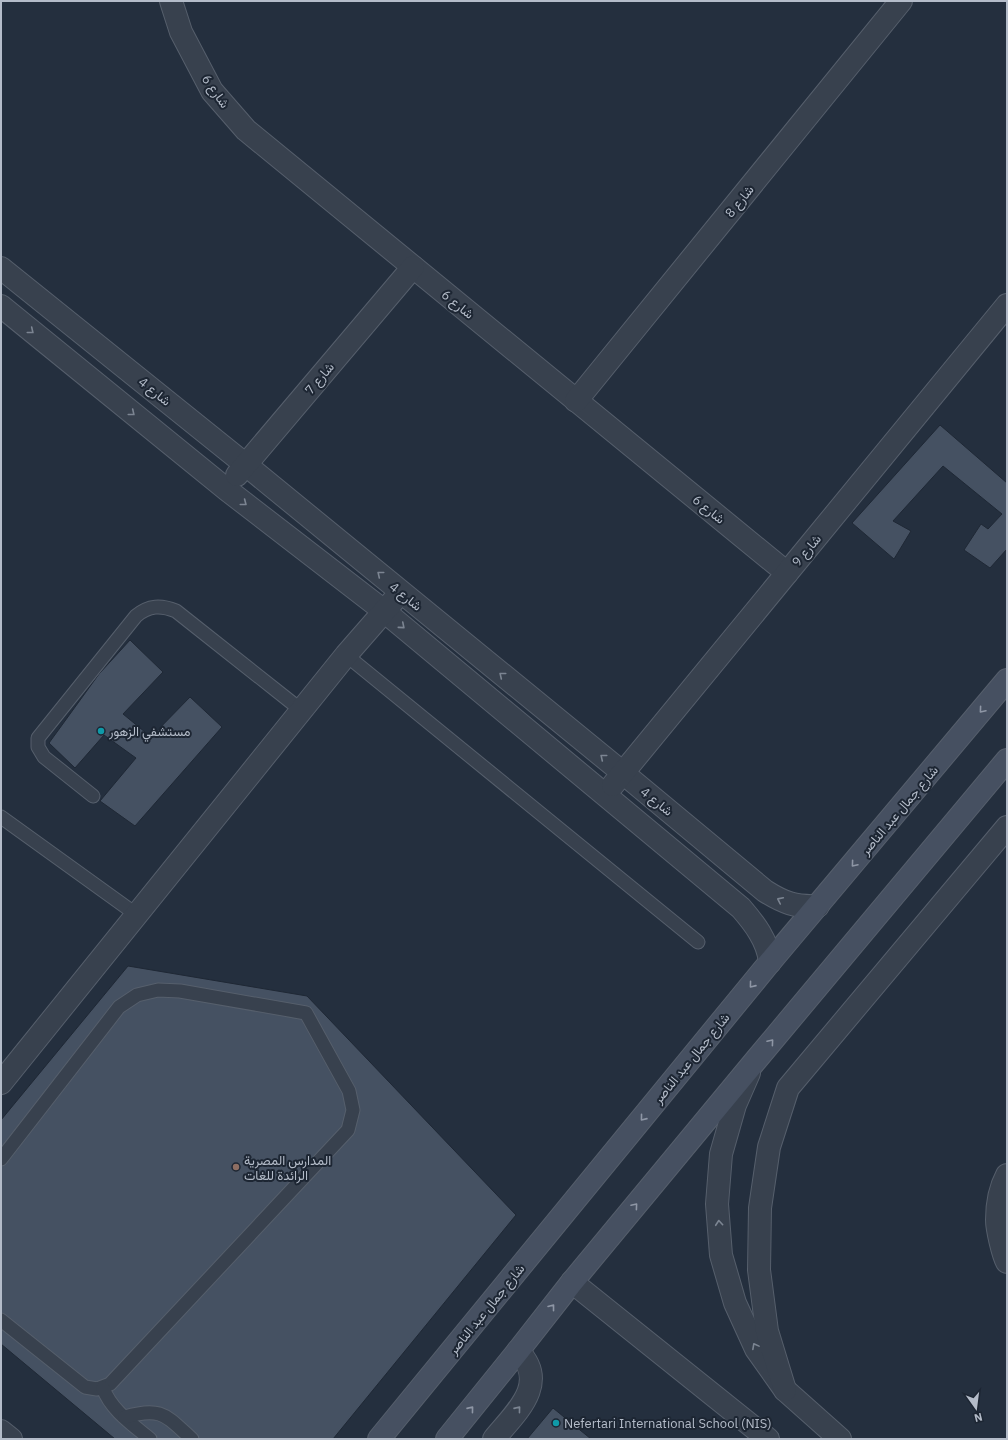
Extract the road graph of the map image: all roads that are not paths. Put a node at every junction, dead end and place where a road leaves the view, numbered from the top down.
1 (171, 1) edge
2 (901, 1) edge
3 (413, 267) junction
4 (1, 268) edge
5 (1, 306) edge
6 (1007, 306) edge
7 (576, 401) junction
8 (246, 465) junction
9 (226, 489) junction
10 (787, 573) junction
11 (402, 592) junction
12 (384, 611) junction
13 (346, 655) junction
14 (1007, 680) edge
15 (301, 710) junction
16 (1007, 760) edge
17 (623, 773) junction
18 (605, 795) junction
19 (93, 796) dead end
20 (1, 817) edge
21 (1007, 827) edge
22 (818, 906) junction
23 (136, 915) junction
24 (698, 942) dead end
25 (770, 962) junction
26 (756, 1060) junction
27 (1, 1083) edge
28 (1, 1159) edge
29 (1007, 1174) edge
30 (1007, 1262) edge
31 (572, 1282) junction
32 (1, 1320) edge
33 (518, 1352) junction
34 (103, 1388) junction
35 (785, 1390) junction
36 (125, 1417) junction
37 (1, 1431) edge
38 (11, 1439) edge
39 (150, 1439) edge
40 (192, 1439) edge
41 (379, 1439) edge
42 (447, 1439) edge
43 (494, 1439) edge
44 (768, 1439) edge
45 (840, 1439) edge

1 - 3 street, شارع 6
2 - 7 street, شارع 8
3 - 7 street, شارع 6
3 - 8 street, شارع 7
4 - 8 street, شارع 4
5 -> 9 street, شارع 4
6 - 10 street, شارع 9
7 - 10 street, شارع 6
8 - 9 street, شارع 7
11 -> 8 street, شارع 4
9 -> 12 street, شارع 4
10 - 17 street, شارع 9
11 - 12 street
17 -> 11 street, شارع 4
12 - 13 street
12 -> 18 street, شارع 4
13 - 15 street
13 - 24 lane
14 -> 22 main road, شارع جمال عبد الناصر
15 - 19 lane
15 - 23 street
26 -> 16 main road
17 - 18 street, شارع 9
22 -> 17 street, شارع 4
18 - 25 street, شارع 4
20 - 23 lane
21 - 35 street
22 - 25 main road, شارع جمال عبد الناصر
23 - 27 street
25 -> 41 main road, شارع جمال عبد الناصر
31 -> 26 main road
35 -> 26 street
28 - 34 lane
29 - 30 street
33 -> 31 main road
31 - 44 street
32 - 34 lane
42 -> 33 main road
43 -> 33 street
34 - 36 lane
35 - 45 street
36 - 39 lane
36 - 40 lane
37 - 38 street

